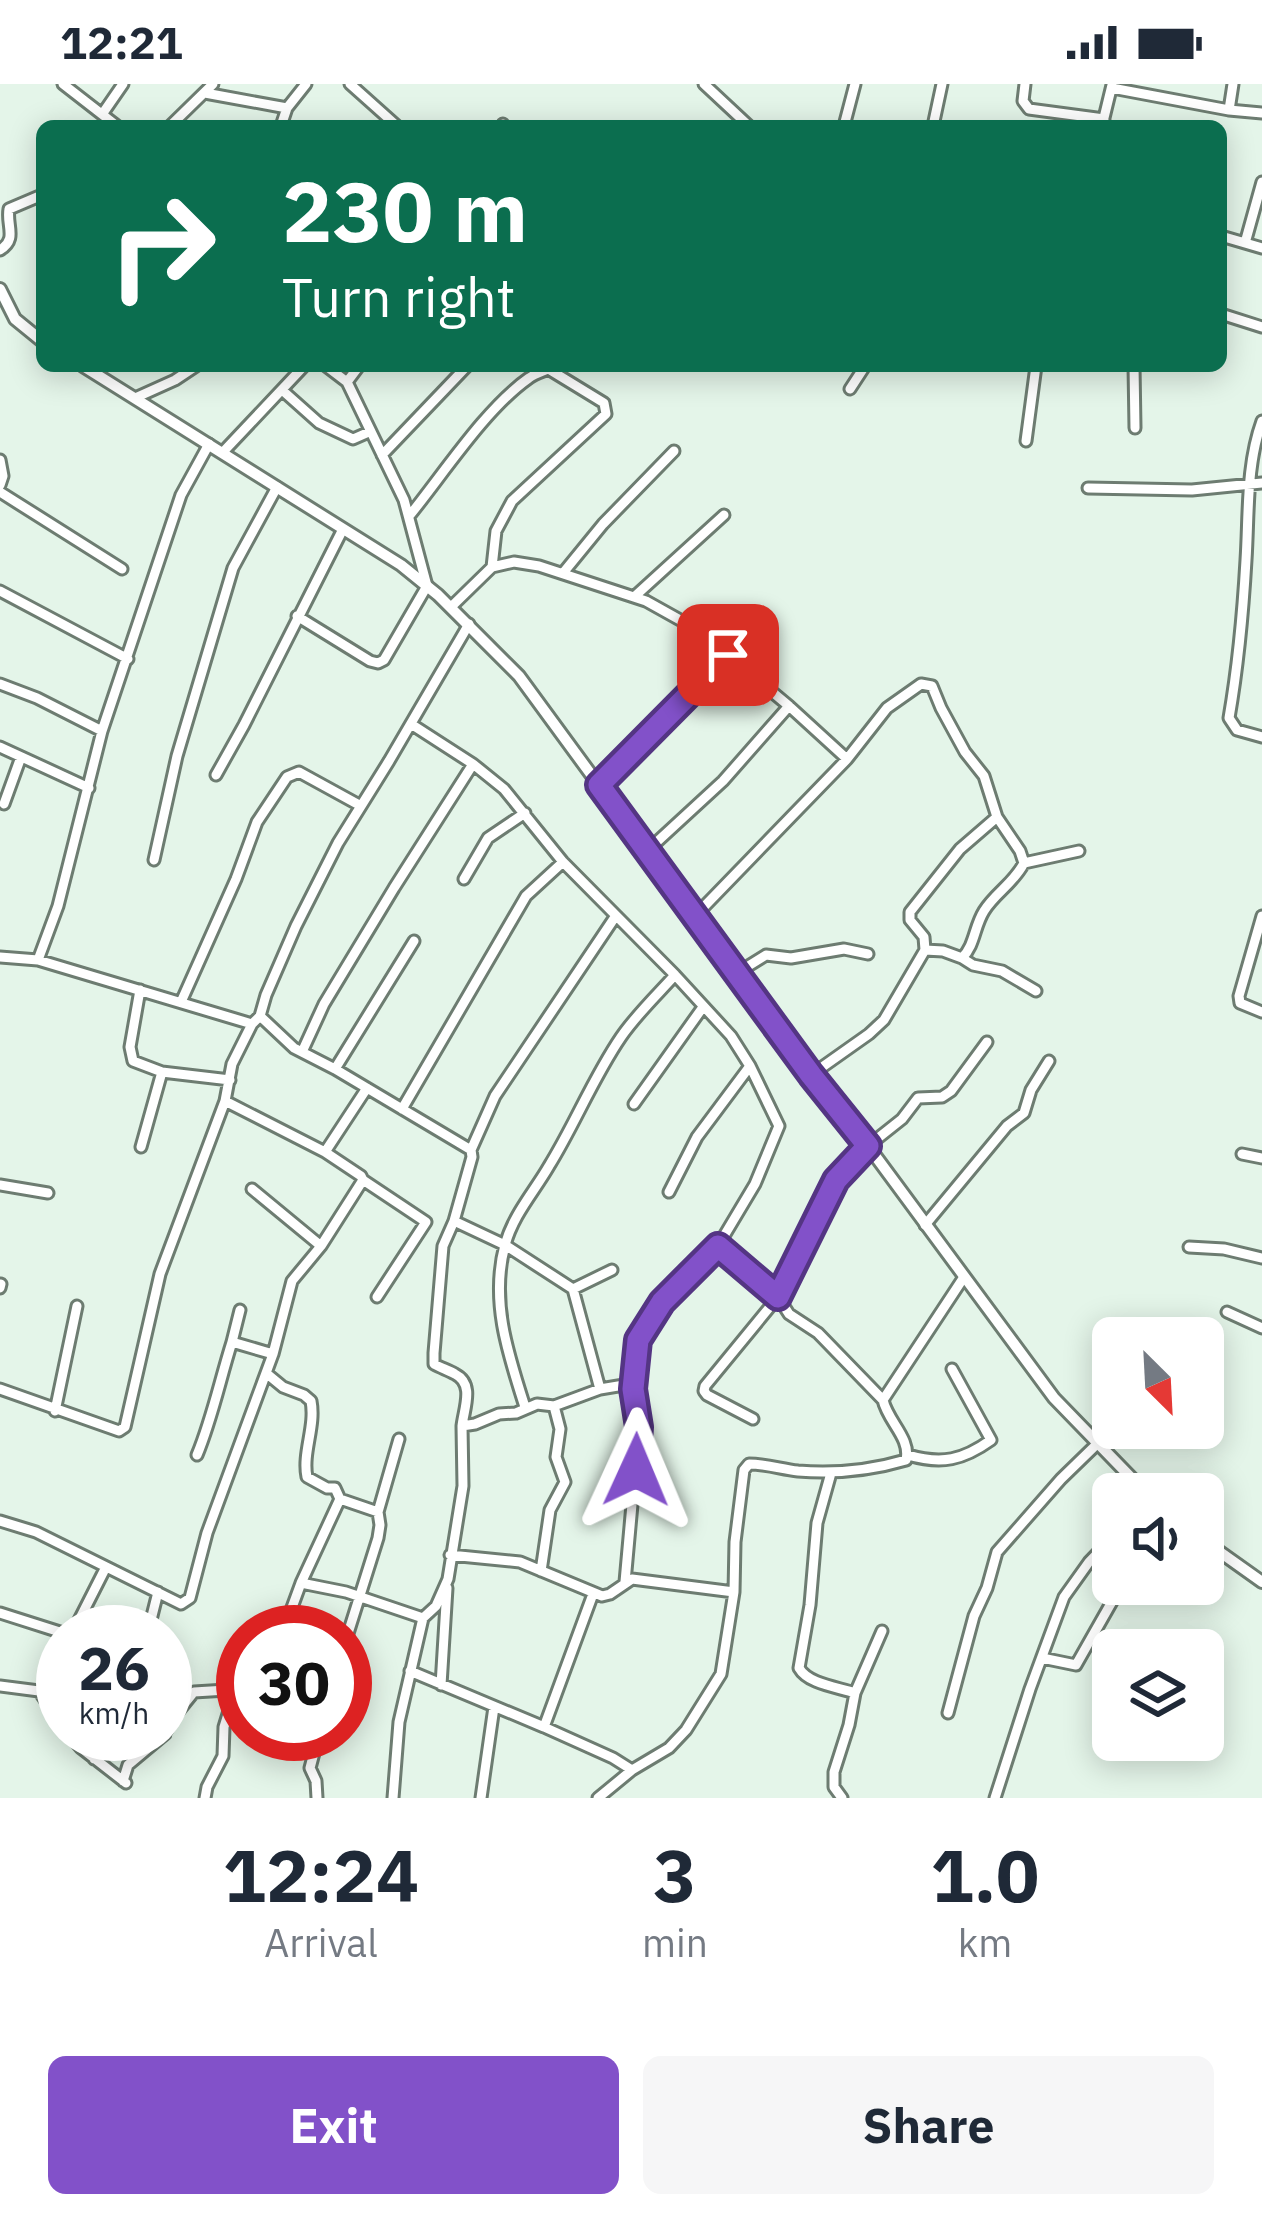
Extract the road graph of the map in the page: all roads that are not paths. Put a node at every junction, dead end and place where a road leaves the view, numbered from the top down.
1 (63, 84) edge
2 (123, 84) edge
3 (306, 84) edge
4 (350, 84) edge
5 (704, 84) edge
6 (855, 84) edge
7 (942, 84) edge
8 (1025, 84) edge
9 (1167, 84) edge
10 (1233, 84) edge
11 (1112, 86) edge
12 (209, 88) edge
13 (716, 88) edge
14 (1166, 97) junction
15 (287, 108) junction
16 (1229, 110) junction
17 (103, 113) junction
18 (1262, 113) edge
19 (111, 120) edge
20 (176, 120) edge
21 (283, 120) edge
22 (391, 120) edge
23 (744, 120) edge
24 (846, 120) edge
25 (934, 120) edge
26 (1087, 120) edge
27 (1104, 120) edge
28 (1262, 182) edge
29 (36, 198) edge
30 (1227, 238) edge
31 (1245, 243) junction
32 (1262, 248) edge
33 (0, 250) edge
34 (0, 289) edge
35 (1227, 316) edge
36 (1262, 327) edge
37 (36, 336) edge
38 (92, 372) edge
39 (186, 372) edge
40 (298, 372) edge
41 (334, 372) edge
42 (354, 372) edge
43 (460, 372) edge
44 (541, 372) edge
45 (558, 372) edge
46 (861, 372) edge
47 (1035, 372) edge
48 (1134, 372) edge
49 (347, 382) junction
50 (850, 389) dead end
51 (282, 390) junction
52 (135, 398) junction
53 (1262, 421) edge
54 (1135, 428) dead end
55 (369, 432) junction
56 (1026, 441) dead end
57 (209, 444) junction
58 (674, 451) dead end
59 (223, 452) junction
60 (382, 455) junction
61 (0, 460) edge
62 (1262, 483) edge
63 (1250, 484) junction
64 (277, 487) junction
65 (0, 488) edge
66 (1088, 488) dead end
67 (724, 514) dead end
68 (410, 515) junction
69 (343, 529) junction
70 (492, 567) junction
71 (122, 568) dead end
72 (563, 574) junction
73 (428, 586) junction
74 (0, 592) edge
75 (634, 597) junction
76 (452, 607) junction
77 (297, 616) junction
78 (469, 625) junction
79 (728, 655) junction
80 (128, 659) junction
81 (0, 684) edge
82 (789, 706) junction
83 (411, 724) junction
84 (102, 731) junction
85 (1262, 737) edge
86 (0, 747) edge
87 (21, 757) junction
88 (847, 759) junction
89 (473, 764) junction
90 (216, 776) dead end
91 (599, 785) junction
92 (89, 788) junction
93 (4, 805) dead end
94 (361, 806) junction
95 (524, 813) junction
96 (997, 817) junction
97 (647, 851) junction
98 (1079, 851) dead end
99 (154, 860) dead end
100 (563, 862) junction
101 (1024, 863) junction
102 (464, 880) dead end
103 (695, 916) junction
104 (1262, 916) edge
105 (615, 917) junction
106 (414, 941) dead end
107 (925, 950) junction
108 (868, 954) dead end
109 (0, 957) edge
110 (962, 958) junction
111 (38, 960) junction
112 (737, 973) junction
113 (675, 974) junction
114 (140, 990) junction
115 (1036, 991) dead end
116 (182, 1002) junction
117 (703, 1007) junction
118 (1262, 1012) edge
119 (256, 1020) junction
120 (987, 1042) dead end
121 (302, 1052) junction
122 (1049, 1060) dead end
123 (750, 1066) junction
124 (335, 1069) junction
125 (162, 1072) junction
126 (811, 1075) junction
127 (230, 1080) junction
128 (367, 1088) junction
129 (225, 1101) junction
130 (634, 1104) dead end
131 (403, 1109) junction
132 (868, 1146) junction
133 (141, 1148) dead end
134 (470, 1150) junction
135 (325, 1152) junction
136 (1242, 1154) dead end
137 (1262, 1158) edge
138 (363, 1180) junction
139 (0, 1185) edge
140 (251, 1189) dead end
141 (669, 1192) dead end
142 (48, 1193) dead end
143 (454, 1221) junction
144 (925, 1225) junction
145 (505, 1245) junction
146 (321, 1246) junction
147 (718, 1246) junction
148 (1189, 1247) dead end
149 (1262, 1258) edge
150 (612, 1270) dead end
151 (964, 1277) junction
152 (573, 1288) junction
153 (376, 1297) dead end
154 (778, 1297) junction
155 (77, 1306) dead end
156 (240, 1310) dead end
157 (1227, 1312) dead end
158 (1262, 1328) edge
159 (232, 1342) junction
160 (273, 1354) junction
161 (952, 1369) dead end
162 (266, 1372) junction
163 (633, 1389) junction
164 (0, 1390) edge
165 (600, 1390) junction
166 (884, 1400) junction
167 (554, 1406) junction
168 (525, 1407) junction
169 (55, 1411) junction
170 (753, 1419) dead end
171 (462, 1426) junction
172 (399, 1438) dead end
173 (1092, 1440) edge
174 (1092, 1448) edge
175 (1101, 1449) edge
176 (197, 1455) dead end
177 (908, 1455) junction
178 (831, 1473) junction
179 (1126, 1473) edge
180 (340, 1499) junction
181 (0, 1509) edge
182 (378, 1512) junction
183 (3, 1521) edge
184 (450, 1555) junction
185 (1224, 1555) edge
186 (1092, 1559) edge
187 (106, 1567) junction
188 (542, 1571) junction
189 (448, 1580) junction
190 (625, 1582) junction
191 (1262, 1582) edge
192 (301, 1583) junction
193 (158, 1592) junction
194 (734, 1592) junction
195 (593, 1594) junction
196 (358, 1596) junction
197 (87, 1605) edge
198 (155, 1605) edge
199 (293, 1605) edge
200 (356, 1605) edge
201 (1110, 1605) edge
202 (0, 1613) edge
203 (423, 1618) junction
204 (36, 1624) edge
205 (881, 1631) dead end
206 (1042, 1658) junction
207 (410, 1671) junction
208 (441, 1685) junction
209 (0, 1686) edge
210 (36, 1690) edge
211 (855, 1693) junction
212 (494, 1707) junction
213 (948, 1713) dead end
214 (544, 1727) junction
215 (97, 1761) edge
216 (133, 1761) edge
217 (220, 1761) edge
218 (312, 1761) edge
219 (632, 1770) junction
220 (612, 1793) edge
221 (205, 1798) edge
222 (317, 1798) edge
223 (393, 1798) edge
224 (481, 1798) edge
225 (598, 1798) edge
226 (842, 1798) edge
227 (995, 1798) edge

1 - 17 street
2 - 17 street
3 - 15 street
4 - 22 street
5 - 13 street
6 - 24 street
7 - 25 street
8 - 26 street
9 - 14 street
10 - 16 street
11 - 14 street
11 - 27 street
12 - 15 street
12 - 20 street
13 - 23 street
14 - 16 street
15 - 21 street
16 - 18 street
17 - 19 street
28 - 31 street
29 - 33 street
30 - 31 street
31 - 32 street
34 - 37 street
35 - 36 street
38 - 52 street
39 - 52 street
40 - 51 street
41 - 49 street
42 - 49 street
43 - 60 street
44 - 68 street
45 - 70 street
46 - 50 street
47 - 56 street
48 - 54 street
49 - 55 street
51 - 55 street
51 - 59 street
52 - 57 street
53 - 63 street
55 - 60 street
57 - 59 street
57 - 80 street
58 - 72 street
59 - 64 street
60 - 68 street
61 - 65 street
62 - 63 street
63 - 66 street
63 - 85 street
64 - 69 street
64 - 99 street
65 - 71 street
67 - 75 street
68 - 73 street
69 - 73 street
69 - 77 street
70 - 72 street
70 - 76 street
72 - 75 street
73 - 76 street
73 - 77 street
74 - 80 street
75 - 79 street
76 - 78 street
77 - 90 street
78 - 83 street
78 - 91 street
79 - 82 street
79 - 91 street
80 - 84 street
81 - 84 street
82 - 88 street
82 - 97 street
83 - 89 street
83 - 94 street
84 - 92 street
86 - 87 street
87 - 92 street
87 - 93 street
88 - 96 street
88 - 103 street
89 - 95 street
89 - 121 street
91 - 97 street
92 - 111 street
94 - 116 street
94 - 119 street
95 - 100 street
95 - 102 street
96 - 101 street
96 - 107 street
97 - 103 street
98 - 101 street
100 - 105 street
100 - 131 street
101 - 110 street
103 - 112 street
104 - 118 street
105 - 113 street
105 - 134 street
106 - 124 street
107 - 110 street
107 - 126 street
108 - 112 street
109 - 111 street
110 - 115 street
111 - 114 street
112 - 126 street
113 - 117 street
113 - 145 street
114 - 116 street
114 - 125 street
116 - 119 street
117 - 123 street
117 - 130 street
119 - 121 street
119 - 127 street
120 - 132 street
121 - 124 street
122 - 144 street
123 - 141 street
123 - 147 street
124 - 128 street
125 - 127 street
125 - 133 street
126 - 132 street
127 - 129 street
128 - 131 street
128 - 135 street
129 - 135 street
129 - 169 street
131 - 134 street
132 - 144 street
132 - 154 street
134 - 143 street
135 - 138 street
136 - 137 street
138 - 146 street
138 - 153 street
139 - 142 street
140 - 146 street
143 - 145 street
143 - 171 street
144 - 151 street
145 - 152 street
145 - 168 street
146 - 160 street
147 - 154 street
147 - 163 street
148 - 149 street
150 - 152 street
151 - 166 street
151 - 173 street
152 - 165 street
154 - 166 street
154 - 170 street
155 - 169 street
156 - 159 street
157 - 158 street
159 - 160 street
159 - 176 street
160 - 162 street
161 - 177 street
162 - 180 street
162 - 193 street
163 - 165 street
163 - 190 street
164 - 169 street
165 - 167 street
166 - 177 street
167 - 168 street
167 - 188 street
168 - 171 street
171 - 184 street
172 - 182 street
174 - 213 street
175 - 179 street
177 - 178 street
178 - 194 street
178 - 211 street
180 - 182 street
180 - 192 street
181 - 183 street
182 - 196 street
183 - 187 street
184 - 188 street
184 - 189 street
185 - 191 street
186 - 206 street
187 - 193 street
187 - 197 street
188 - 195 street
189 - 203 street
189 - 208 street
190 - 194 street
190 - 195 street
192 - 196 street
192 - 199 street
193 - 198 street
194 - 219 street
195 - 214 street
196 - 200 street
196 - 203 street
201 - 206 street
202 - 204 street
203 - 207 street
205 - 211 street
206 - 227 street
207 - 208 street
207 - 223 street
208 - 212 street
209 - 210 street
211 - 226 street
212 - 214 street
212 - 224 street
214 - 219 street
215 - 216 street
217 - 221 street
218 - 222 street
219 - 220 street
220 - 225 street

